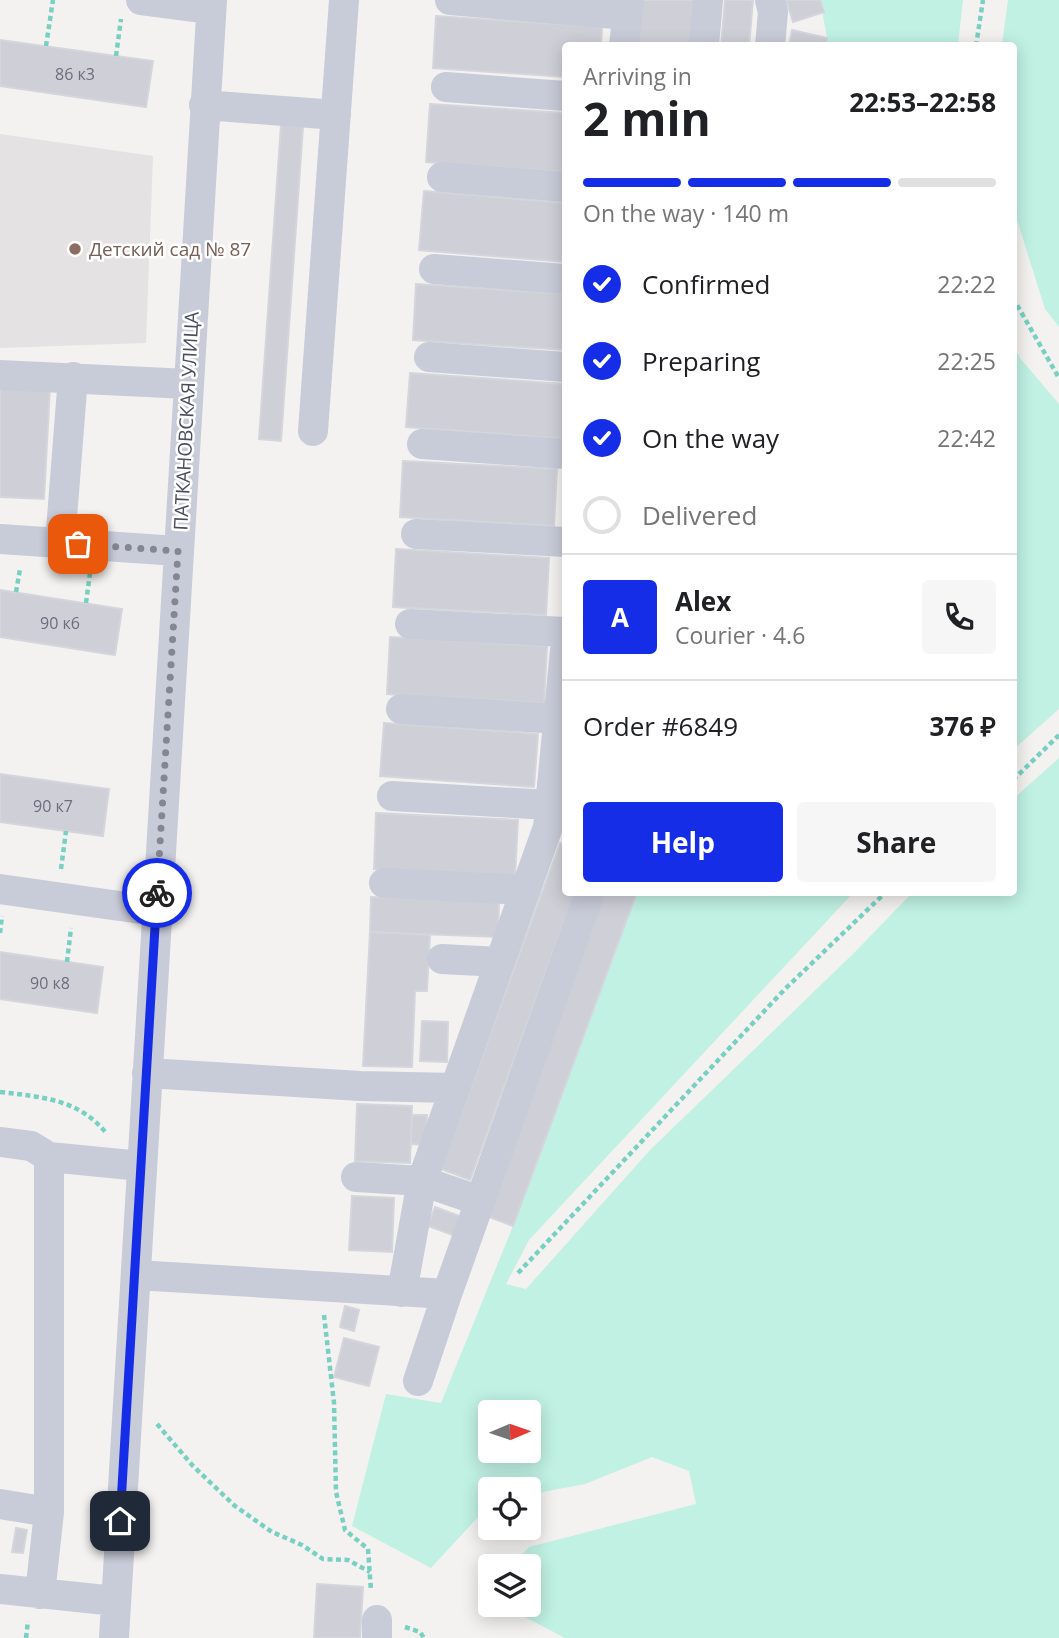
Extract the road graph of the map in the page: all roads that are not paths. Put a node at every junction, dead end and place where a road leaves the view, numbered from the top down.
1 (344, 0) edge
2 (708, 0) edge
3 (770, 0) edge
4 (450, 1) edge
5 (212, 5) edge
6 (131, 6) edge
7 (628, 7) edge
8 (624, 42) edge
9 (704, 42) edge
10 (770, 42) edge
11 (446, 87) dead end
12 (562, 96) edge
13 (205, 105) junction
14 (336, 115) junction
15 (442, 177) dead end
16 (562, 187) edge
17 (434, 269) dead end
18 (562, 279) edge
19 (429, 357) dead end
20 (562, 367) edge
21 (0, 375) edge
22 (73, 377) junction
23 (188, 384) junction
24 (313, 431) dead end
25 (422, 444) dead end
26 (562, 454) edge
27 (416, 534) dead end
28 (0, 539) edge
29 (562, 542) edge
30 (60, 543) junction
31 (178, 551) junction
32 (410, 624) dead end
33 (562, 632) edge
34 (562, 684) edge
35 (401, 709) dead end
36 (559, 719) junction
37 (392, 796) dead end
38 (555, 820) edge
39 (384, 883) dead end
40 (0, 889) edge
41 (526, 890) junction
42 (589, 896) edge
43 (155, 911) junction
44 (442, 959) dead end
45 (500, 962) junction
46 (147, 1073) junction
47 (455, 1088) junction
48 (0, 1142) edge
49 (49, 1157) junction
50 (141, 1166) junction
51 (356, 1178) dead end
52 (422, 1181) junction
53 (480, 1201) junction
54 (136, 1275) junction
55 (402, 1292) junction
56 (447, 1294) junction
57 (418, 1381) dead end
58 (0, 1504) edge
59 (49, 1512) junction
60 (0, 1589) edge
61 (40, 1594) junction
62 (116, 1601) junction
63 (114, 1638) edge

1 - 14 street
2 - 9 street
3 - 10 street
4 - 7 street
5 - 6 street
5 - 13 street, ПАТКАНОВСКАЯ УЛИЦА
7 - 8 street
11 - 12 street
13 - 14 street
13 - 23 street, ПАТКАНОВСКАЯ УЛИЦА
14 - 24 street
15 - 16 street
17 - 18 street
19 - 20 street
21 - 22 street
22 - 23 street
22 - 30 street
23 - 31 street, ПАТКАНОВСКАЯ УЛИЦА
25 - 26 street
27 - 29 street
28 - 30 street
30 - 31 street
31 - 43 street, ПАТКАНОВСКАЯ УЛИЦА
32 - 33 street
34 - 36 street
35 - 36 street
36 - 38 street
37 - 38 street
38 - 41 street
39 - 41 street
40 - 43 street
41 - 45 street
42 - 53 street
43 - 46 street, ПАТКАНОВСКАЯ УЛИЦА
44 - 45 street
45 - 47 street
46 - 47 street
46 - 50 street, ПАТКАНОВСКАЯ УЛИЦА
47 - 52 street
48 - 49 street
49 - 50 street
49 - 59 street
50 - 54 street, ПАТКАНОВСКАЯ УЛИЦА
51 - 52 street
52 - 53 street
52 - 55 street
53 - 56 street
54 - 55 street
54 - 62 street, ПАТКАНОВСКАЯ УЛИЦА
55 - 56 street
56 - 57 street
58 - 59 street
59 - 61 street
60 - 61 street
61 - 62 street
62 - 63 street, ПАТКАНОВСКАЯ УЛИЦА

